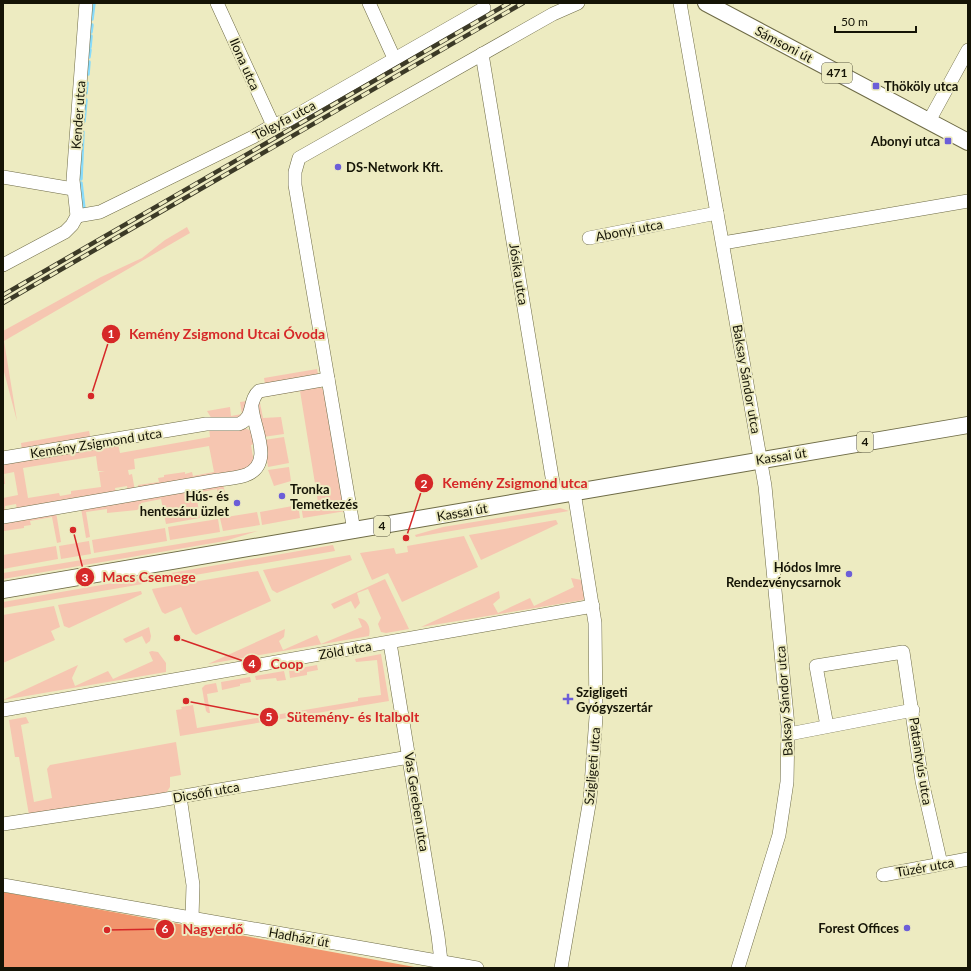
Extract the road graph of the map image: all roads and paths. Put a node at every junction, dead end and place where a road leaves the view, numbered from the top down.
1 (86, 3) edge
2 (217, 3) edge
3 (369, 3) edge
4 (578, 3) edge
5 (680, 3) edge
6 (706, 3) edge
7 (484, 8) dead end
8 (968, 50) edge
9 (482, 54) junction
10 (394, 58) junction
11 (928, 121) junction
12 (272, 125) junction
13 (968, 142) edge
14 (3, 177) edge
15 (73, 189) junction
16 (968, 201) edge
17 (717, 213) junction
18 (75, 221) junction
19 (589, 238) dead end
20 (723, 243) junction
21 (3, 265) edge
22 (328, 379) junction
23 (252, 407) junction
24 (968, 425) edge
25 (6, 457) edge
26 (761, 460) junction
27 (574, 492) junction
28 (555, 495) junction
29 (3, 517) edge
30 (354, 530) junction
31 (3, 590) edge
32 (593, 606) junction
33 (390, 643) junction
34 (3, 710) edge
35 (913, 710) junction
36 (827, 726) junction
37 (789, 734) junction
38 (409, 757) junction
39 (180, 797) junction
40 (3, 824) edge
41 (968, 860) edge
42 (940, 864) junction
43 (883, 875) dead end
44 (3, 885) edge
45 (192, 918) junction
46 (441, 961) junction
47 (477, 968) edge
48 (561, 968) edge
49 (738, 968) edge

1 - 15 street, Kender utca
2 - 12 street, Ilona utca
3 - 10 street
4 - 9 street
5 - 17 street, Baksay Sándor utca
6 - 11 main road, Sámsoni út / 471
7 - 10 street, Tölgyfa utca
8 - 11 street
9 - 22 street
9 - 28 street, Jósika utca
10 - 12 street, Tölgyfa utca
11 - 13 main road, Sámsoni út / 471
12 - 18 street, Tölgyfa utca
14 - 15 street
15 - 18 street, Kender utca
16 - 20 street
17 - 19 street, Abonyi utca
17 - 20 street, Baksay Sándor utca
18 - 21 street, Tölgyfa utca
20 - 26 street, Baksay Sándor utca
22 - 23 street, Kemény Zsigmond utca
22 - 30 street
23 - 25 street, Kemény Zsigmond utca
23 - 29 street
24 - 26 main road, Kassai út / 4
26 - 27 main road, Kassai út / 4
26 - 37 street, Baksay Sándor utca
27 - 28 main road, Kassai út / 4
27 - 32 street, Szigligeti utca
28 - 30 main road, Kassai út / 4
30 - 31 main road, Kassai út / 4
32 - 33 street, Zöld utca
32 - 48 street, Szigligeti utca
33 - 34 street, Zöld utca
33 - 38 street, Vas Gereben utca
35 - 36 street, Pattantyús utca
35 - 36 street
35 - 42 street, Pattantyús utca
36 - 37 street, Pattantyús utca
37 - 49 street, Baksay Sándor utca
38 - 39 street, Dicsőfi utca
38 - 46 street, Vas Gereben utca
39 - 40 street, Dicsőfi utca
39 - 45 street
41 - 42 street, Tüzér utca
42 - 43 street, Tüzér utca
44 - 45 street, Hadházi út
45 - 46 street, Hadházi út
46 - 47 street, Hadházi út

